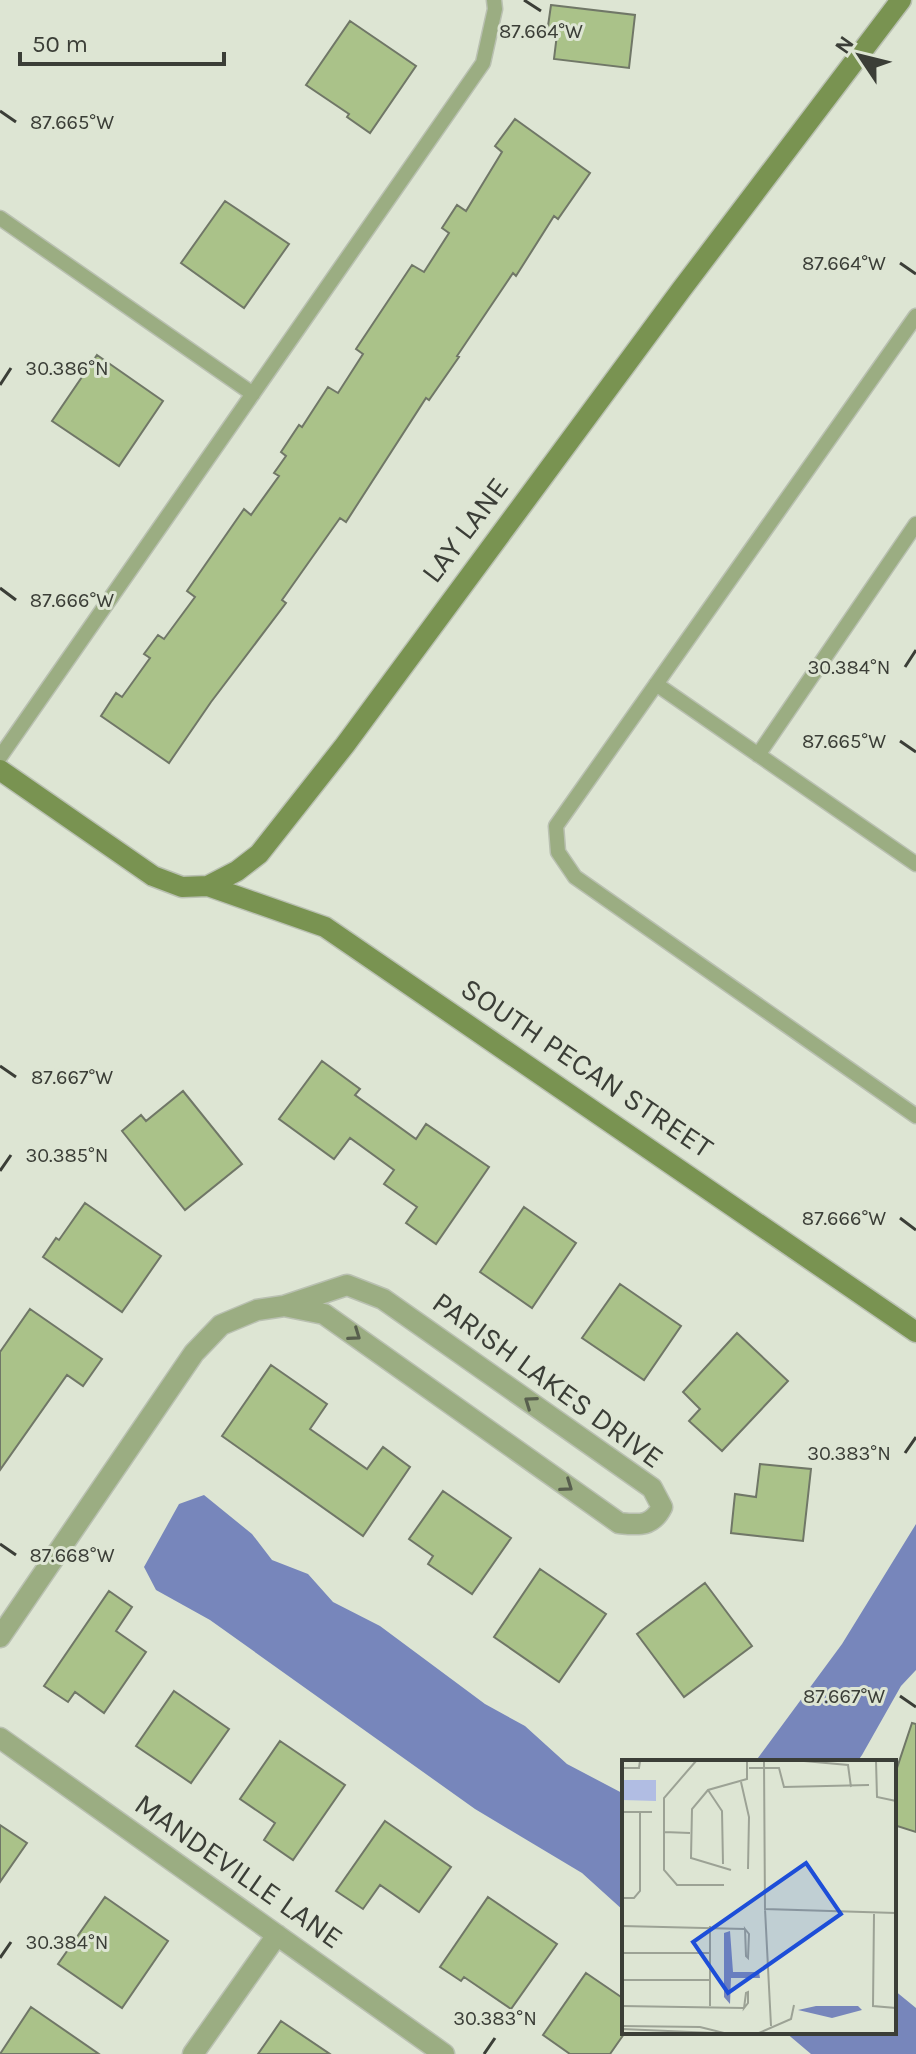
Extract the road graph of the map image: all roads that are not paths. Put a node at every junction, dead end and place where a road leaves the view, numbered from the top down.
1 (494, 0) edge
2 (901, 0) edge
3 (0, 218) edge
4 (916, 316) edge
5 (253, 394) junction
6 (916, 524) edge
7 (656, 684) junction
8 (758, 755) junction
9 (0, 757) edge
10 (0, 770) edge
11 (916, 864) edge
12 (208, 886) junction
13 (916, 1116) edge
14 (284, 1306) junction
15 (916, 1332) edge
16 (0, 1637) edge
17 (0, 1738) edge
18 (277, 1935) junction
19 (193, 2054) edge
20 (444, 2054) edge

1 - 5 lane
2 - 12 street, LAY LANE
3 - 5 lane
4 - 7 lane
5 - 9 lane
6 - 8 lane
7 - 8 lane
7 - 13 lane
8 - 11 lane
10 - 12 street
12 - 15 street, SOUTH PECAN STREET
14 -> 14 street, PARISH LAKES DRIVE
14 - 16 street, PARISH LAKES DRIVE
17 - 18 street, MANDEVILLE LANE
18 - 19 street
18 - 20 street, MANDEVILLE LANE

